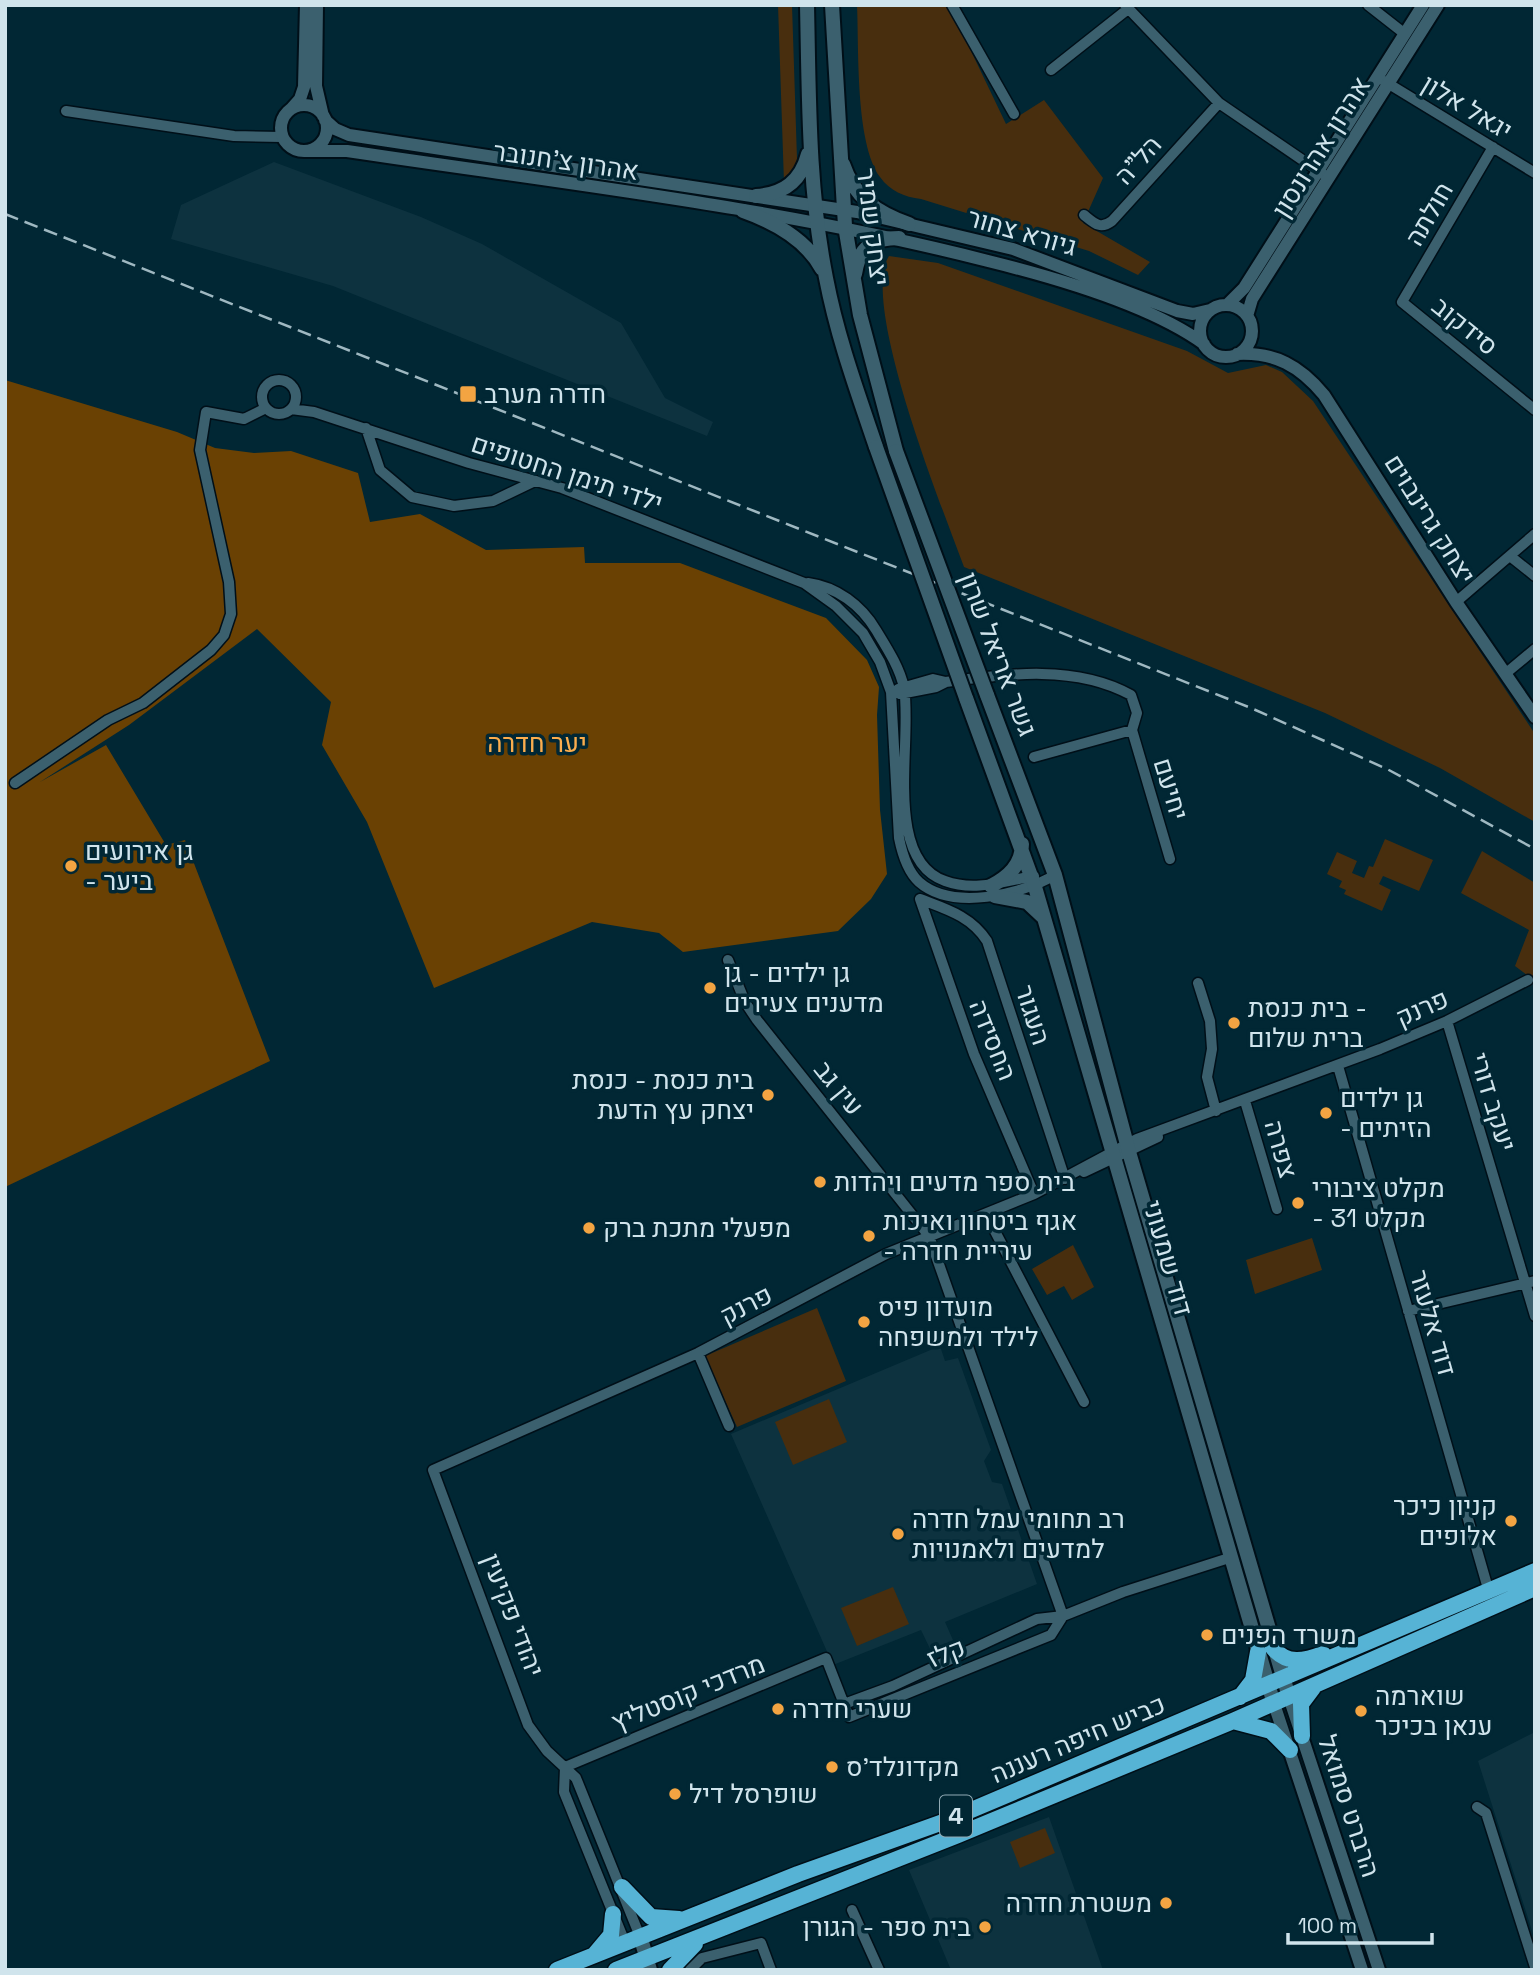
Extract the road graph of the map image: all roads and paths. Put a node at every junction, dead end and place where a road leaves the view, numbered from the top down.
1 (306, 5) edge
2 (317, 5) edge
3 (807, 5) edge
4 (832, 5) edge
5 (952, 5) edge
6 (1368, 5) edge
7 (1423, 5) edge
8 (1438, 5) edge
9 (1126, 7) edge
10 (1405, 34) junction
11 (1051, 70) dead end
12 (1383, 80) junction
13 (1219, 103) junction
14 (292, 108) junction
15 (66, 111) dead end
16 (1014, 114) dead end
17 (324, 118) junction
18 (282, 137) junction
19 (810, 146) junction
20 (838, 147) junction
21 (1493, 147) junction
22 (308, 150) junction
23 (1535, 173) edge
24 (1323, 174) junction
25 (756, 196) junction
26 (816, 205) junction
27 (843, 209) junction
28 (743, 211) junction
29 (1084, 215) dead end
30 (817, 222) junction
31 (909, 225) junction
32 (845, 226) junction
33 (899, 238) junction
34 (825, 276) junction
35 (855, 286) junction
36 (1402, 302) joint
37 (1227, 305) junction
38 (1210, 310) junction
39 (1247, 316) junction
40 (1252, 333) junction
41 (1204, 344) junction
42 (1237, 354) junction
43 (1276, 357) junction
44 (296, 397) junction
45 (266, 408) junction
46 (291, 409) junction
47 (1535, 410) edge
48 (314, 412) junction
49 (366, 428) junction
50 (876, 447) joint
51 (896, 451) joint
52 (535, 481) junction
53 (1535, 534) edge
54 (1510, 556) junction
55 (1535, 576) edge
56 (804, 583) junction
57 (1455, 602) junction
58 (1535, 649) edge
59 (1505, 674) junction
60 (904, 691) junction
61 (891, 692) junction
62 (1535, 718) edge
63 (1132, 730) junction
64 (1034, 757) dead end
65 (15, 783) dead end
66 (1021, 844) junction
67 (1170, 859) dead end
68 (1055, 875) junction
69 (1034, 881) junction
70 (993, 891) junction
71 (920, 900) joint
72 (1045, 919) junction
73 (728, 960) dead end
74 (1528, 980) dead end
75 (1198, 983) dead end
76 (1447, 1021) junction
77 (1338, 1066) junction
78 (1245, 1101) junction
79 (1216, 1111) junction
80 (1128, 1148) junction
81 (1113, 1156) junction
82 (1065, 1179) junction
83 (1034, 1194) junction
84 (1277, 1209) dead end
85 (986, 1214) junction
86 (929, 1236) junction
87 (1530, 1282) edge
88 (1408, 1311) junction
89 (1535, 1316) edge
90 (698, 1353) junction
91 (1084, 1402) dead end
92 (729, 1426) dead end
93 (433, 1470) joint
94 (1229, 1558) junction
95 (1535, 1571) edge
96 (1535, 1588) edge
97 (1489, 1592) junction
98 (1063, 1616) junction
99 (1364, 1645) junction
100 (1265, 1650) junction
101 (1276, 1683) junction
102 (1315, 1686) junction
103 (1238, 1698) junction
104 (1281, 1700) junction
105 (844, 1704) junction
106 (1233, 1721) junction
107 (1302, 1736) junction
108 (1290, 1751) junction
109 (565, 1766) junction
110 (1477, 1807) dead end
111 (622, 1887) junction
112 (852, 1910) dead end
113 (613, 1914) junction
114 (695, 1916) junction
115 (705, 1937) junction
116 (633, 1941) junction
117 (588, 1959) junction
118 (641, 1965) edge
119 (1535, 1967) edge
120 (557, 1970) edge
121 (616, 1970) edge
122 (670, 1970) edge
123 (690, 1970) edge
124 (771, 1970) edge
125 (879, 1970) edge
126 (1362, 1970) edge
127 (1379, 1970) edge

1 - 14 street
2 - 17 street
3 - 19 main road, יצחק שמיר
4 - 20 main road, יצחק שמיר
5 - 16 street
6 - 10 street
7 - 10 street, אהרון אהרונסון
8 - 12 street, אהרון אהרונסון
9 - 11 street
9 - 13 street
10 - 12 street, אהרון אהרונסון
12 - 21 street, יגאל אלון
12 - 24 street, אהרון אהרונסון
13 - 24 street
13 - 29 street, הל"ה
14 - 17 street
14 - 18 street
15 - 18 street
17 - 22 street
17 - 25 street, אהרון צ'חנובר
18 - 22 street
19 - 25 main road
19 - 26 main road, יצחק שמיר
20 - 27 main road, יצחק שמיר
20 - 31 main road
21 - 23 street, יגאל אלון
21 - 36 street, חולתה
22 - 28 street, אהרון צ'חנובר
24 - 37 street, אהרון אהרונסון
24 - 39 street, אהרון אהרונסון
25 - 26 street, אהרון צ'חנובר
26 - 27 street, גיורא צחור
26 - 30 main road, יצחק שמיר
27 - 31 street, גיורא צחור
27 - 32 main road, יצחק שמיר
28 - 30 street, אהרון צ'חנובר
28 - 34 main road
30 - 32 street, גיורא צחור
30 - 34 main road, יצחק שמיר
31 - 38 street, גיורא צחור
32 - 33 street, גיורא צחור
32 - 35 main road, יצחק שמיר
33 - 35 main road
33 - 41 street, גיורא צחור
34 - 50 main road, יצחק שמיר
35 - 51 main road, יצחק שמיר
36 - 47 street, סידקוב
37 - 38 street
37 - 39 street
38 - 41 street
39 - 40 street
40 - 42 street
40 - 43 street, יצחק גרינבוים
41 - 42 street
42 - 43 street, יצחק גרינבוים
43 - 57 street, יצחק גרינבוים
44 - 45 street
44 - 46 street
44 - 48 street, ילדי תימן החטופים
45 - 46 street
45 - 65 street
46 - 48 street, ילדי תימן החטופים
48 - 49 street, ילדי תימן החטופים
49 - 52 street, ילדי תימן החטופים
49 - 52 street
50 - 66 main road, גשר אריאל שרון, bridge
51 - 68 main road, גשר אריאל שרון, bridge
52 - 56 street, ילדי תימן החטופים
53 - 54 street
54 - 55 street
54 - 57 street
56 - 60 street, ילדי תימן החטופים
56 - 61 street, ילדי תימן החטופים
57 - 59 street, יצחק גרינבוים
58 - 59 street
59 - 62 street, יצחק גרינבוים
60 - 61 street
60 - 63 street, יחיעם
60 - 70 street, ילדי תימן החטופים
61 - 70 street, ילדי תימן החטופים
63 - 64 street, יחיעם
63 - 67 street, יחיעם
66 - 69 main road, דוד שמעוני
66 - 70 main road
68 - 69 street, ילדי תימן החטופים
68 - 80 main road, דוד שמעוני
69 - 70 street, ילדי תימן החטופים
69 - 72 main road, דוד שמעוני
70 - 72 main road
71 - 82 street, העגור
71 - 83 street, החסידה
72 - 81 main road, דוד שמעוני
73 - 86 street, עין גב
74 - 76 street, פרנק
75 - 79 street
76 - 77 street, פרנק
76 - 87 street, יעקב דורי
77 - 78 street, פרנק
77 - 88 street, דוד אלעזר
78 - 79 street, פרנק
78 - 84 street, צפרה
79 - 80 street, פרנק
80 - 81 street, פרנק
80 - 100 main road, דוד שמעוני
81 - 82 street, פרנק
81 - 94 main road, דוד שמעוני
82 - 83 street, פרנק
83 - 85 street, פרנק
85 - 86 street, פרנק
85 - 91 street
86 - 90 street, פרנק
86 - 98 street, עין גב
87 - 88 street
87 - 89 street, יעקב דורי
88 - 97 street, דוד אלעזר
90 - 92 street
90 - 93 street, פרנק
93 - 109 street, יהודי פקיעין
94 - 98 street, קלז
94 - 100 main road, דוד שמעוני
95 - 97 highway, כביש חיפה רעננה / 4
96 - 102 highway, כביש חיפה רעננה / 4
97 - 99 highway, כביש חיפה רעננה / 4
98 - 105 street, קלז
98 - 105 street, קלז
99 - 100 highway
99 - 101 highway, כביש חיפה רעננה / 4
100 - 101 main road, דוד שמעוני
100 - 103 highway
101 - 103 highway, כביש חיפה רעננה / 4
101 - 104 main road, דוד שמעוני
102 - 104 highway, כביש חיפה רעננה / 4
102 - 107 highway
103 - 114 highway, כביש חיפה רעננה / 4
104 - 106 highway, כביש חיפה רעננה / 4
104 - 107 street, הרברט סמואל
104 - 108 street, הרברט סמואל
105 - 109 street, מרדכי קוסטליץ
106 - 108 highway
106 - 115 highway, כביש חיפה רעננה / 4
107 - 127 street, הרברט סמואל
108 - 126 street, הרברט סמואל
109 - 111 street, יהודי פקיעין
109 - 113 street, יהודי פקיעין
110 - 119 street
111 - 114 highway
111 - 116 street, יהודי פקיעין
112 - 125 street
113 - 116 street, יהודי פקיעין
113 - 117 highway
114 - 116 highway, כביש חיפה רעננה / 4
115 - 118 highway, כביש חיפה רעננה / 4
115 - 122 highway
116 - 117 highway, כביש חיפה רעננה / 4
116 - 118 main road, יהודי פקיעין
117 - 120 highway, כביש חיפה רעננה / 4
118 - 121 highway, כביש חיפה רעננה / 4
123 - 124 street

